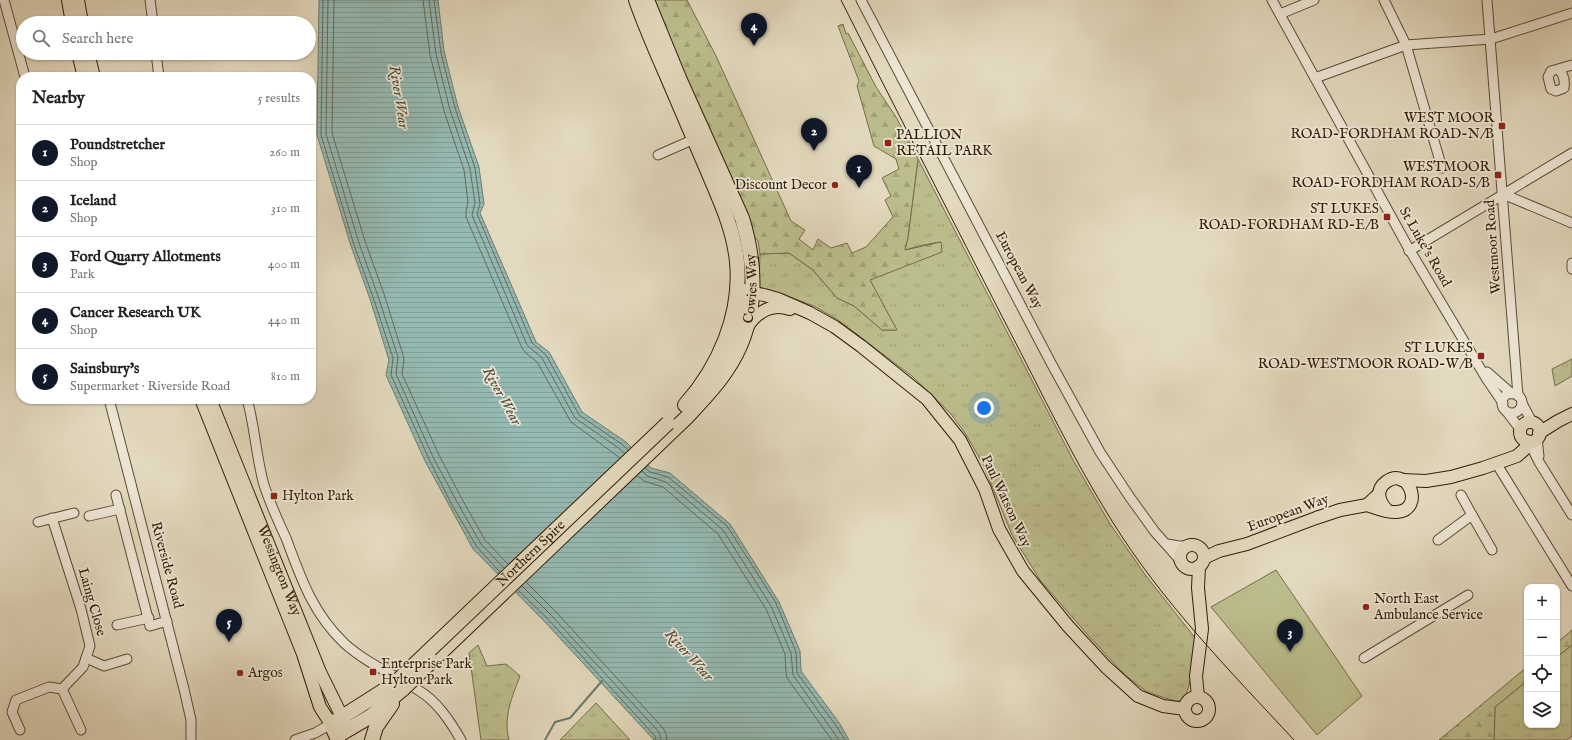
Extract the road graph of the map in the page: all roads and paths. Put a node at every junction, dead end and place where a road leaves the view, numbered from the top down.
1 (4, 0) edge
2 (68, 0) edge
3 (78, 0) edge
4 (150, 0) edge
5 (636, 0) edge
6 (647, 0) edge
7 (861, 0) edge
8 (1272, 0) edge
9 (1314, 0) edge
10 (1384, 0) edge
11 (1488, 0) edge
12 (1572, 13) edge
13 (1280, 14) junction
14 (71, 16) edge
15 (81, 16) edge
16 (152, 16) edge
17 (1491, 39) junction
18 (16, 44) edge
19 (1406, 45) junction
20 (20, 60) edge
21 (80, 60) edge
22 (90, 60) edge
23 (157, 60) edge
24 (1572, 65) edge
25 (1558, 69) dead end
26 (24, 72) edge
27 (83, 72) edge
28 (93, 72) edge
29 (158, 72) edge
30 (1315, 78) junction
31 (700, 136) junction
32 (1572, 153) edge
33 (658, 155) dead end
34 (1442, 168) dead end
35 (1503, 194) junction
36 (1572, 223) edge
37 (1410, 251) junction
38 (1572, 263) edge
39 (1572, 269) edge
40 (737, 286) junction
41 (754, 293) junction
42 (816, 317) junction
43 (747, 327) junction
44 (1476, 359) junction
45 (704, 382) junction
46 (1517, 398) junction
47 (1503, 403) junction
48 (110, 404) edge
49 (203, 404) edge
50 (212, 404) edge
51 (248, 404) edge
52 (1507, 412) junction
53 (1572, 414) edge
54 (671, 426) junction
55 (1530, 433) junction
56 (1501, 462) junction
57 (1402, 480) junction
58 (1426, 481) junction
59 (1379, 494) junction
60 (116, 495) dead end
61 (1461, 495) dead end
62 (1412, 496) junction
63 (1367, 505) junction
64 (120, 508) junction
65 (1387, 510) junction
66 (74, 513) dead end
67 (1472, 515) junction
68 (1572, 515) edge
69 (89, 516) dead end
70 (52, 518) junction
71 (38, 522) dead end
72 (1438, 540) dead end
73 (1167, 544) junction
74 (1187, 546) junction
75 (1492, 550) dead end
76 (1180, 560) junction
77 (1199, 561) junction
78 (1572, 586) edge
79 (1468, 595) dead end
80 (149, 618) junction
81 (167, 621) junction
82 (117, 625) dead end
83 (86, 658) junction
84 (1364, 658) dead end
85 (127, 660) dead end
86 (398, 687) junction
87 (62, 689) junction
88 (1198, 697) junction
89 (1185, 710) junction
90 (20, 730) dead end
91 (81, 730) dead end
92 (340, 733) edge
93 (192, 740) edge
94 (295, 740) edge
95 (372, 740) edge
96 (461, 740) edge

1 - 18 street
2 - 14 main road
3 - 15 main road
4 - 16 street
5 - 31 highway, Cowies Way
6 - 31 highway, Cowies Way
7 - 73 street, European Way
8 - 13 street, St Luke's Road
9 - 13 street
10 - 19 street
11 - 17 street, Westmoor Road
12 - 17 street
13 - 30 street, St Luke's Road
17 - 19 street
17 - 35 street, Westmoor Road
19 - 30 street
19 - 34 street
20 - 26 street
21 - 27 main road
22 - 28 main road
23 - 29 street
24 - 25 street
30 - 37 street, St Luke's Road
31 - 33 street
31 - 40 highway, Cowies Way
31 - 41 highway, Cowies Way
32 - 35 street
35 - 36 street
35 - 37 street
35 - 46 street, Westmoor Road
37 - 44 street, St Luke's Road
38 - 39 street
40 - 41 main road, Paul Watson Way
40 - 45 highway, Cowies Way
41 - 42 main road, Paul Watson Way
41 - 43 highway, Cowies Way
41 - 45 main road
42 - 43 main road, Paul Watson Way
42 - 89 main road, Paul Watson Way
43 - 54 highway, Cowies Way
44 - 46 street, St Luke's Road
44 - 47 street, St Luke's Road
45 - 54 highway, Cowies Way
46 - 47 street
46 - 52 street
46 - 55 street, St Luke's Road
47 - 52 street
48 - 81 street, Riverside Road
49 - 92 main road, Wessington Way
50 - 92 main road, Wessington Way
51 - 96 street
52 - 55 street
53 - 55 main road
54 - 86 highway, Northern Spire, bridge
55 - 56 main road
55 - 68 street, St Luke's Road
56 - 58 main road
56 - 78 street
57 - 58 main road
57 - 59 main road
57 - 62 main road
58 - 62 main road
59 - 63 main road
59 - 65 main road
60 - 64 street
61 - 67 street
62 - 65 main road
63 - 65 main road
63 - 77 main road, European Way
64 - 69 street
64 - 80 street
66 - 70 street
67 - 72 street
67 - 75 street
70 - 71 street
70 - 83 street, Laing Close
73 - 74 street
73 - 76 street, European Way
74 - 76 main road
74 - 77 main road
76 - 77 main road
77 - 88 main road
79 - 84 street
80 - 81 street
80 - 82 street
81 - 93 street, Riverside Road
83 - 85 street
83 - 87 street, Laing Close
86 - 92 highway
86 - 95 highway
87 - 90 street
87 - 91 street
88 - 89 main road
88 - 89 main road
92 - 94 street

